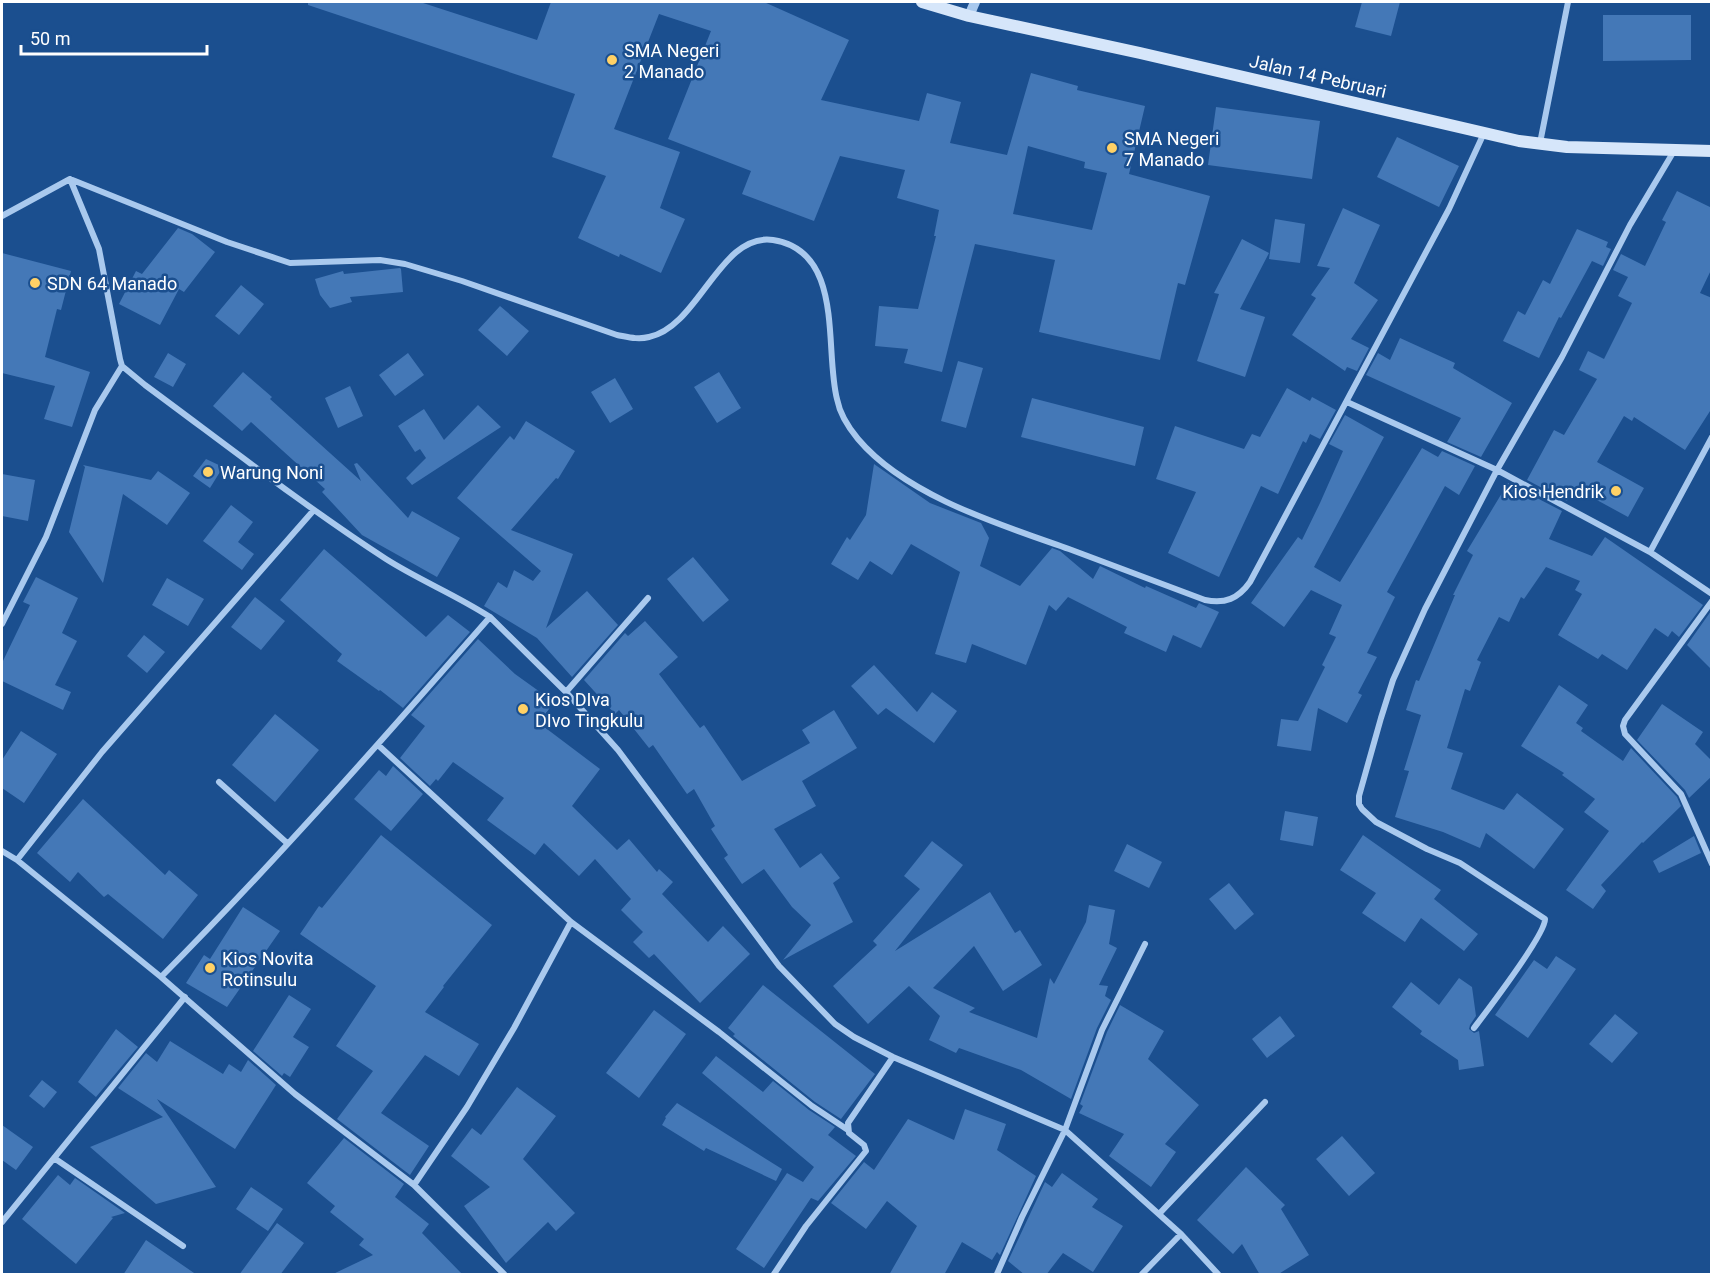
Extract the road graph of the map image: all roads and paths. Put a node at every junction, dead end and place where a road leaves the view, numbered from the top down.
1 (922, 2) edge
2 (975, 2) edge
3 (1568, 2) edge
4 (969, 16) junction
5 (1484, 133) junction
6 (1540, 143) junction
7 (1675, 151) junction
8 (1712, 152) edge
9 (70, 178) junction
10 (2, 216) edge
11 (122, 366) junction
12 (1347, 402) junction
13 (1712, 437) edge
14 (1497, 470) junction
15 (313, 511) junction
16 (1650, 552) junction
17 (1712, 594) edge
18 (648, 598) dead end
19 (1712, 601) edge
20 (490, 617) junction
21 (2, 624) edge
22 (566, 692) junction
23 (378, 745) junction
24 (219, 782) dead end
25 (287, 843) junction
26 (2, 851) edge
27 (17, 860) junction
28 (1712, 864) edge
29 (571, 922) junction
30 (1145, 944) dead end
31 (161, 976) junction
32 (184, 997) junction
33 (1474, 1028) dead end
34 (893, 1057) junction
35 (1265, 1102) dead end
36 (848, 1130) junction
37 (1065, 1130) junction
38 (54, 1158) junction
39 (414, 1185) junction
40 (1159, 1214) junction
41 (2, 1222) edge
42 (1181, 1234) junction
43 (183, 1246) dead end
44 (504, 1275) edge
45 (774, 1275) edge
46 (997, 1275) edge
47 (1142, 1275) edge
48 (1218, 1275) edge

1 - 4 main road, Jalan 14 Pebruari
2 - 4 street
3 - 6 street
4 - 5 main road, Jalan 14 Pebruari
5 - 6 main road, Jalan 14 Pebruari
5 - 12 street
6 - 7 main road, Jalan 14 Pebruari
7 - 8 main road, Jalan 14 Pebruari
7 - 14 street
9 - 10 street
9 - 11 street
9 - 12 street
11 - 15 street
11 - 21 street
12 - 14 street
13 - 16 street
14 - 16 street
14 - 33 street
15 - 20 street
15 - 27 street
16 - 17 street
18 - 22 street
19 - 28 street
20 - 22 street
20 - 23 street
22 - 34 street
23 - 25 street
23 - 29 street
24 - 25 street
25 - 31 street
26 - 27 street
27 - 31 street
29 - 36 street
29 - 39 street
30 - 37 street
31 - 32 street
32 - 38 street
32 - 39 street
34 - 36 street
34 - 37 street
35 - 40 street
36 - 45 street
37 - 40 street
37 - 46 street
38 - 41 street
38 - 43 street
39 - 44 street
40 - 42 street
42 - 47 street
42 - 48 street

